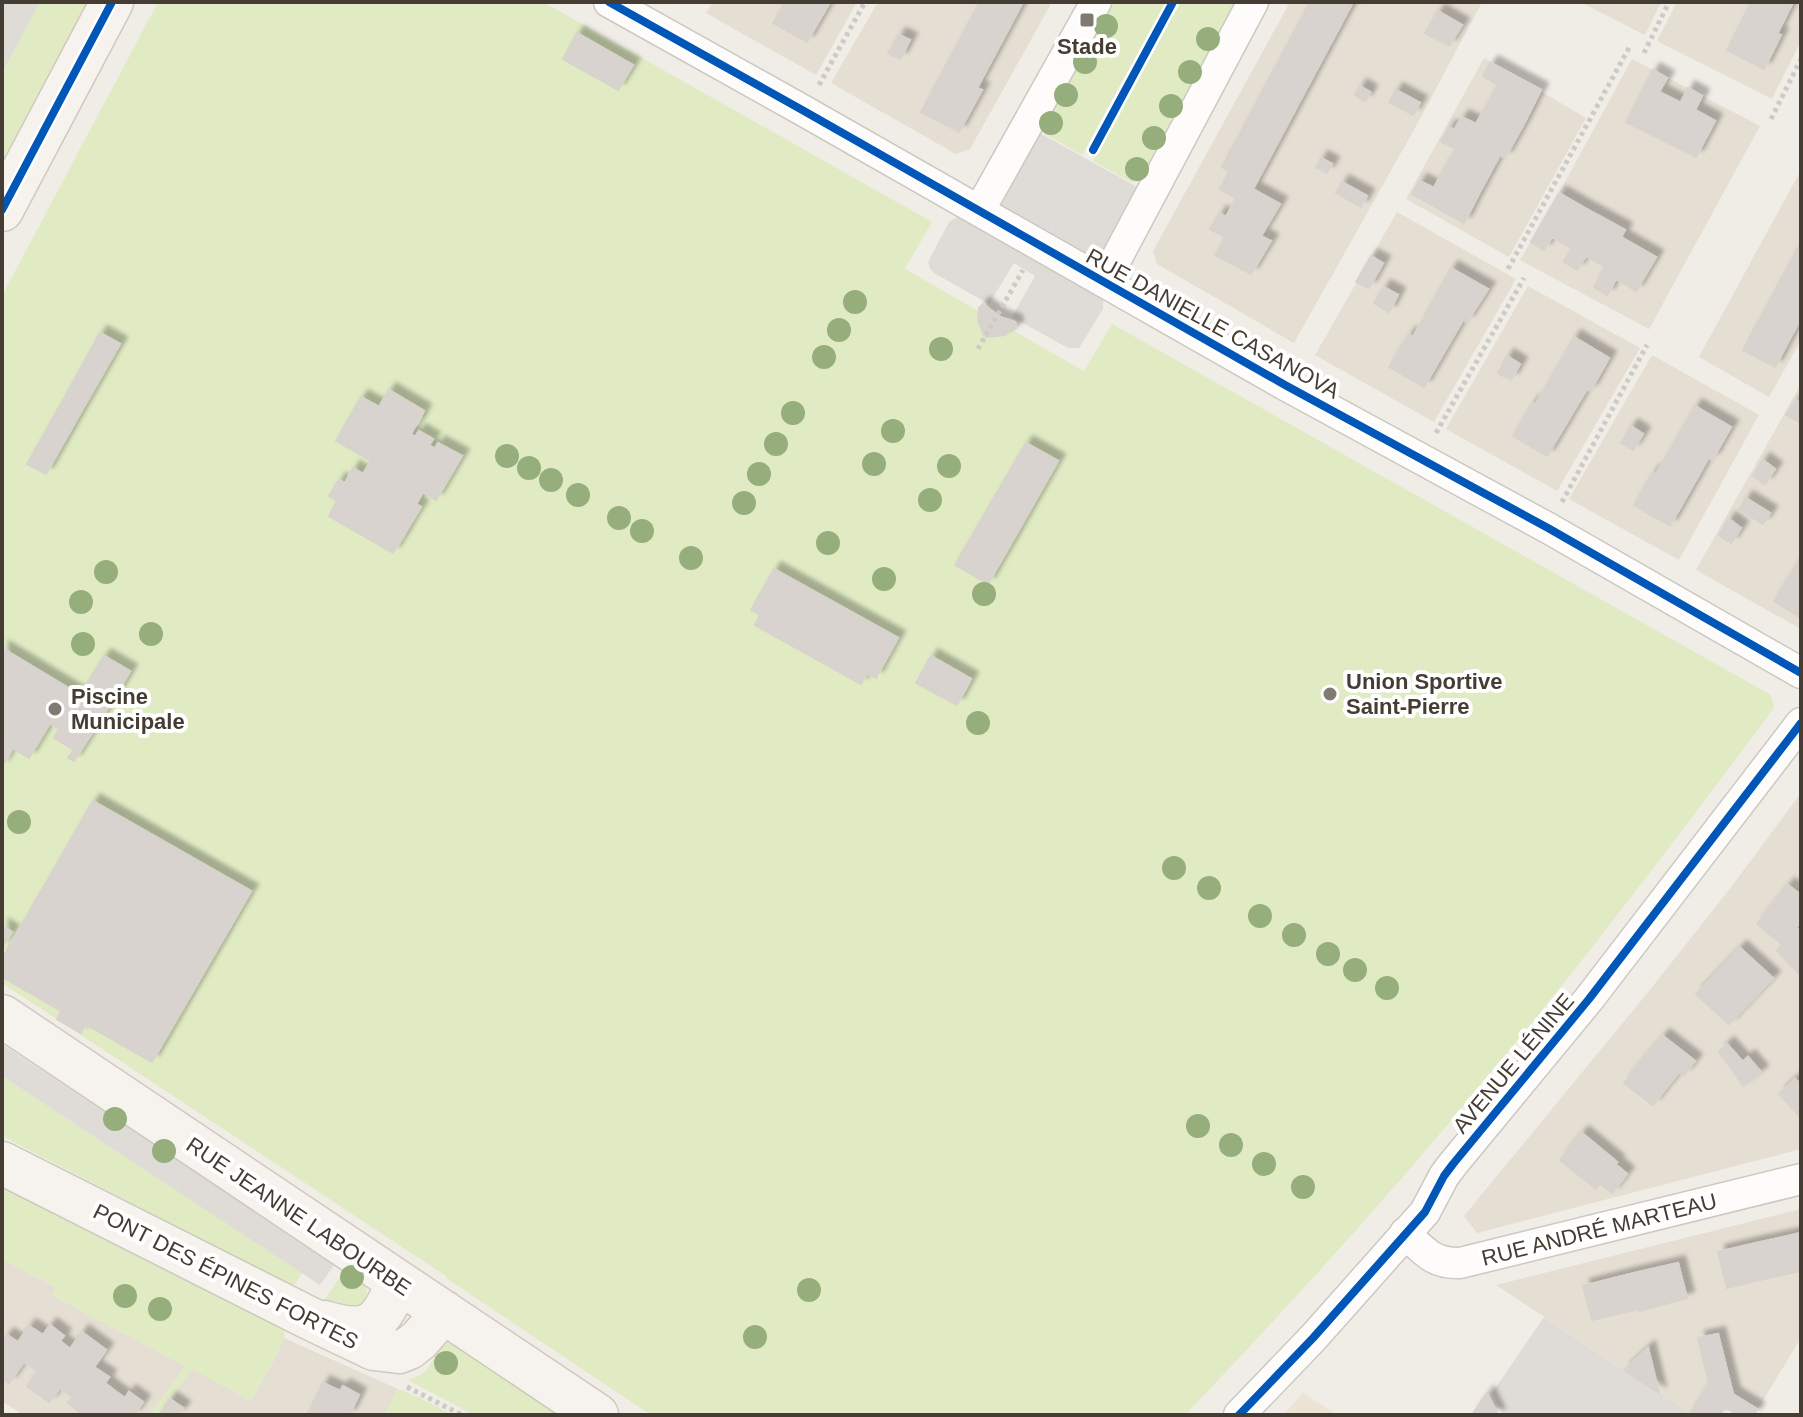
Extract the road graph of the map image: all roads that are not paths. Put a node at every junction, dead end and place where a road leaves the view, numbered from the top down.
1 (112, 2) edge
2 (609, 2) edge
3 (1096, 2) edge
4 (1253, 2) edge
5 (2, 210) edge
6 (979, 211) junction
7 (1104, 282) junction
8 (1801, 673) edge
9 (1801, 723) edge
10 (2, 1016) edge
11 (2, 1163) edge
12 (1801, 1179) edge
13 (1405, 1233) junction
14 (398, 1282) junction
15 (444, 1312) junction
16 (307, 1317) junction
17 (597, 1415) edge
18 (1239, 1415) edge

1 - 5 street
2 - 6 street, RUE DANIELLE CASANOVA
3 - 6 street
4 - 7 street
6 - 7 street, RUE DANIELLE CASANOVA
7 - 8 street, RUE DANIELLE CASANOVA
9 - 13 street, AVENUE LÉNINE
10 - 14 street, RUE JEANNE LABOURBE
11 - 16 street, PONT DES ÉPINES FORTES
12 - 13 street, RUE ANDRÉ MARTEAU
13 - 18 street, AVENUE LÉNINE
14 - 15 street, RUE JEANNE LABOURBE
14 - 16 street
15 - 16 street, PONT DES ÉPINES FORTES
15 - 17 street, RUE JEANNE LABOURBE

